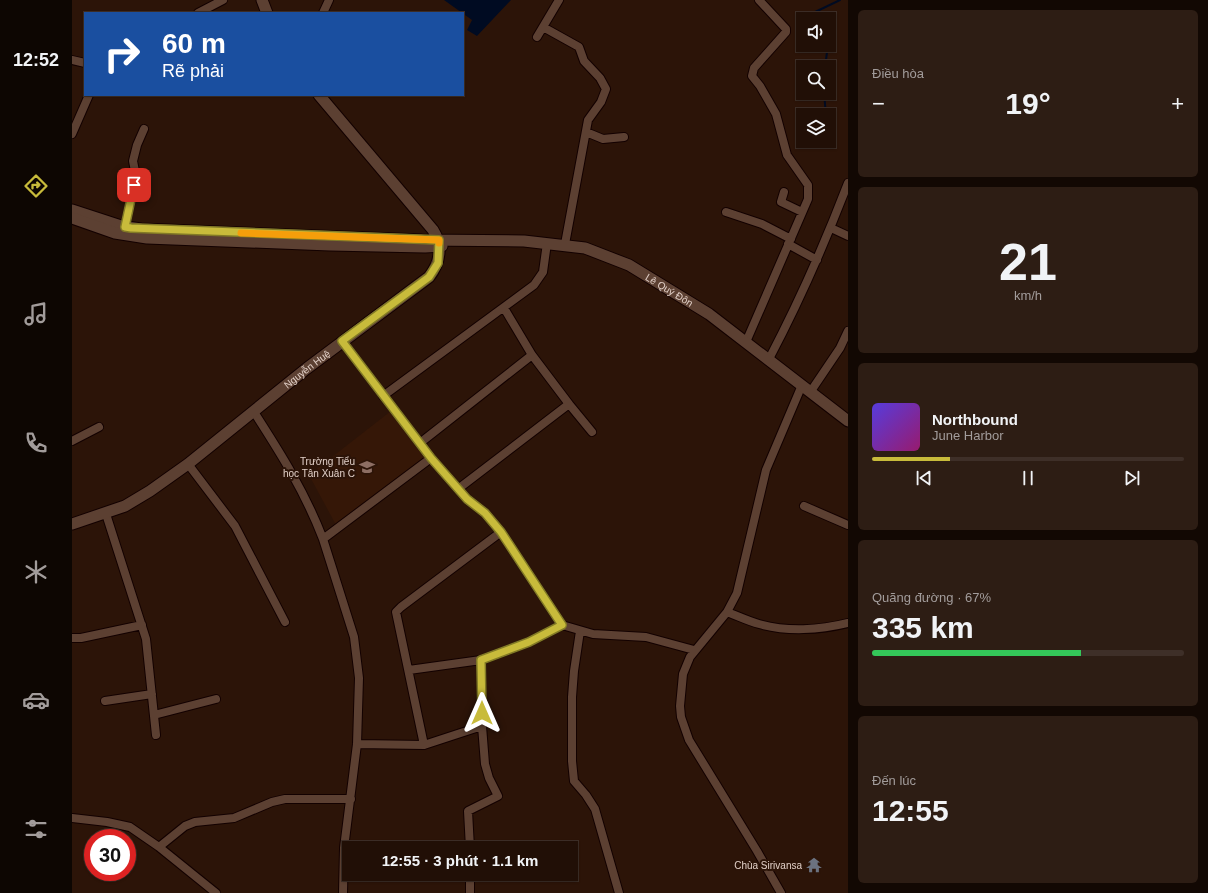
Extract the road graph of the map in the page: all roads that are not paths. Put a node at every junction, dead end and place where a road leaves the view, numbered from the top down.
1 (223, 0) edge
2 (262, 0) edge
3 (329, 0) edge
4 (559, 0) edge
5 (759, 0) edge
6 (200, 12) edge
7 (267, 12) edge
8 (323, 12) edge
9 (543, 27) junction
10 (537, 37) dead end
11 (72, 60) edge
12 (84, 63) edge
13 (89, 96) edge
14 (320, 96) edge
15 (144, 129) dead end
16 (586, 132) junction
17 (72, 134) edge
18 (624, 137) dead end
19 (848, 183) edge
20 (784, 192) dead end
21 (72, 210) edge
22 (726, 212) dead end
23 (802, 212) junction
24 (72, 218) edge
25 (125, 227) junction
26 (831, 228) junction
27 (848, 236) edge
28 (228, 237) junction
29 (790, 242) junction
30 (547, 243) junction
31 (439, 244) junction
32 (565, 244) junction
33 (817, 260) junction
34 (504, 308) junction
35 (848, 331) edge
36 (342, 341) junction
37 (746, 342) junction
38 (532, 355) junction
39 (769, 359) junction
40 (807, 388) junction
41 (383, 396) junction
42 (569, 404) junction
43 (254, 412) junction
44 (848, 421) edge
45 (99, 427) dead end
46 (592, 432) dead end
47 (72, 441) edge
48 (420, 443) junction
49 (431, 458) junction
50 (188, 464) junction
51 (458, 489) junction
52 (804, 506) dead end
53 (106, 514) junction
54 (72, 524) edge
55 (848, 525) edge
56 (501, 532) junction
57 (322, 539) junction
58 (728, 612) junction
59 (285, 622) dead end
60 (848, 623) edge
61 (142, 625) junction
62 (562, 625) junction
63 (580, 631) junction
64 (72, 638) edge
65 (694, 650) junction
66 (481, 660) junction
67 (409, 670) junction
68 (152, 694) junction
69 (216, 699) dead end
70 (105, 701) dead end
71 (154, 715) junction
72 (482, 726) junction
73 (156, 735) dead end
74 (357, 744) junction
75 (424, 745) junction
76 (351, 798) junction
77 (72, 818) edge
78 (470, 841) edge
79 (159, 846) junction
80 (470, 881) edge
81 (216, 893) edge
82 (343, 893) edge
83 (470, 893) edge
84 (619, 893) edge
85 (781, 893) edge

1 - 6 street
2 - 7 main road
3 - 8 street
4 - 9 street
5 - 23 street
9 - 10 street
9 - 16 street
11 - 12 street
13 - 17 street
14 - 31 main road
15 - 25 street
16 - 18 street
16 - 32 street
19 - 26 street
20 - 23 street
21 - 25 main road, Lê Quý Đôn
22 - 29 street
23 - 29 street
24 - 28 main road, Lê Quý Đôn
25 - 28 main road, Lê Quý Đôn
26 - 27 street
26 - 33 street
28 - 31 main road, Lê Quý Đôn
29 - 33 street
29 - 37 street
30 - 31 main road, Lê Quý Đôn
30 - 32 main road, Lê Quý Đôn
30 - 34 street
31 - 36 main road, Nguyễn Huệ
32 - 37 main road, Lê Quý Đôn
33 - 39 street
34 - 38 street
34 - 41 street
35 - 40 street
36 - 41 street
36 - 43 main road, Nguyễn Huệ
37 - 39 main road, Lê Quý Đôn
38 - 42 street
38 - 48 street
39 - 40 main road, Lê Quý Đôn
40 - 44 main road, Lê Quý Đôn
40 - 58 street
41 - 48 street
42 - 46 street
42 - 51 street
43 - 50 main road, Nguyễn Huệ
43 - 57 street
45 - 47 street
48 - 49 street
49 - 51 street
49 - 57 street
50 - 53 main road, Nguyễn Huệ
50 - 59 street
51 - 56 street
52 - 55 street
53 - 54 main road, Nguyễn Huệ
53 - 61 street
56 - 62 street
56 - 67 street
57 - 74 street
58 - 60 street
58 - 65 street
61 - 64 street
61 - 68 street
62 - 63 street
62 - 66 street
63 - 65 street
63 - 84 street
65 - 85 street
66 - 67 street
66 - 72 street
67 - 75 street
68 - 70 street
68 - 71 street
69 - 71 street
71 - 73 street
72 - 75 street
72 - 78 street
74 - 75 street
74 - 76 street
76 - 79 street
76 - 82 street
77 - 79 street
79 - 81 street
80 - 83 street

